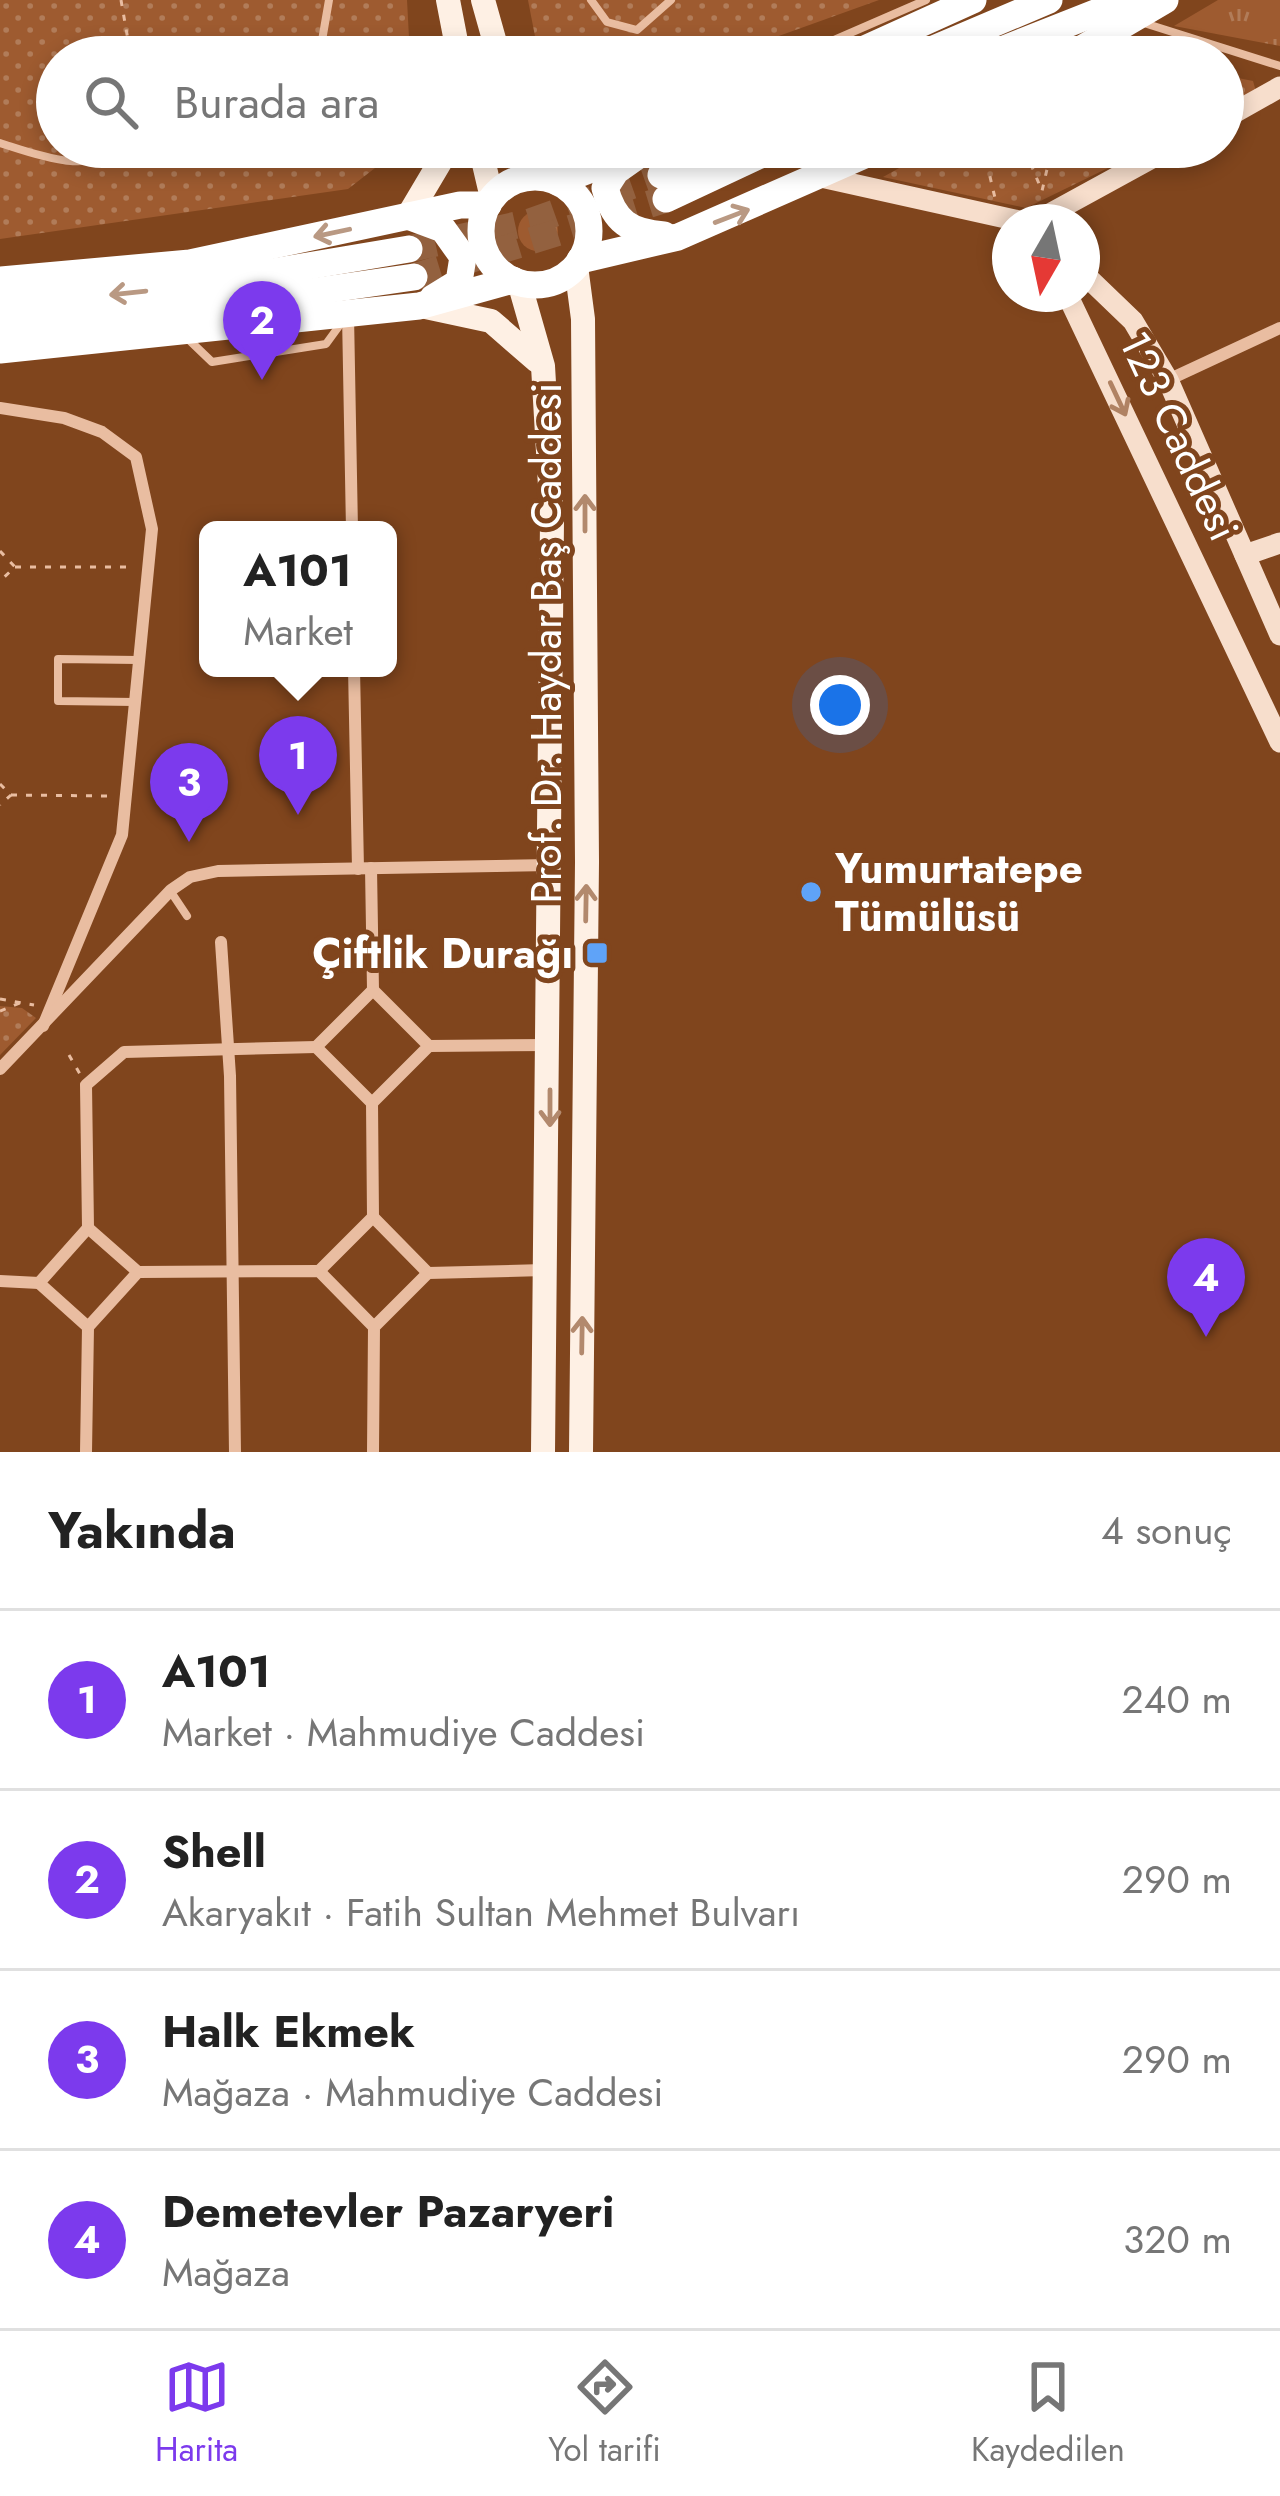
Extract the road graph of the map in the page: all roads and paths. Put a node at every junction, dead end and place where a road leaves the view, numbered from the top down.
1 (121, 0) edge
2 (329, 0) edge
3 (448, 0) edge
4 (483, 0) edge
5 (497, 0) edge
6 (591, 0) edge
7 (671, 0) edge
8 (926, 0) edge
9 (973, 0) edge
10 (1049, 0) edge
11 (1165, 0) edge
12 (1133, 9) edge
13 (127, 36) edge
14 (323, 36) edge
15 (455, 36) edge
16 (493, 36) edge
17 (498, 36) edge
18 (843, 36) edge
19 (893, 36) edge
20 (964, 36) edge
21 (1049, 36) edge
22 (1096, 36) edge
23 (1173, 36) edge
24 (1244, 56) edge
25 (1280, 66) edge
26 (1280, 87) edge
27 (1244, 107) edge
28 (0, 142) edge
29 (36, 154) edge
30 (437, 168) edge
31 (484, 168) edge
32 (544, 168) edge
33 (587, 168) edge
34 (620, 168) edge
35 (691, 168) edge
36 (718, 168) edge
37 (841, 168) edge
38 (988, 168) edge
39 (1034, 168) edge
40 (1047, 168) edge
41 (1134, 168) edge
42 (821, 178) junction
43 (551, 180) junction
44 (490, 202) junction
45 (996, 204) edge
46 (1068, 204) edge
47 (992, 214) edge
48 (408, 216) junction
49 (678, 237) junction
50 (578, 263) junction
51 (0, 280) edge
52 (516, 281) junction
53 (1100, 289) edge
54 (0, 304) edge
55 (419, 306) junction
56 (1076, 312) edge
57 (347, 314) junction
58 (1280, 328) edge
59 (0, 329) edge
60 (0, 350) edge
61 (543, 366) junction
62 (1168, 380) junction
63 (0, 408) edge
64 (352, 521) edge
65 (1280, 543) edge
66 (0, 551) edge
67 (1246, 555) junction
68 (15, 567) junction
69 (148, 567) junction
70 (0, 581) edge
71 (1280, 635) edge
72 (139, 660) junction
73 (355, 677) edge
74 (135, 702) junction
75 (1280, 742) edge
76 (0, 784) edge
77 (11, 795) junction
78 (126, 796) junction
79 (0, 806) edge
80 (551, 866) junction
81 (365, 868) junction
82 (171, 890) junction
83 (187, 916) dead end
84 (221, 942) dead end
85 (373, 990) junction
86 (0, 999) edge
87 (21, 1003) junction
88 (48, 1007) junction
89 (0, 1011) edge
90 (44, 1026) junction
91 (550, 1045) junction
92 (430, 1046) junction
93 (316, 1047) junction
94 (228, 1051) junction
95 (69, 1055) dead end
96 (0, 1070) edge
97 (86, 1084) junction
98 (372, 1103) junction
99 (373, 1217) junction
100 (88, 1228) junction
101 (549, 1270) junction
102 (234, 1271) junction
103 (319, 1271) junction
104 (138, 1272) junction
105 (428, 1273) junction
106 (0, 1281) edge
107 (39, 1282) junction
108 (88, 1327) junction
109 (374, 1327) junction
110 (86, 1452) edge
111 (235, 1452) edge
112 (374, 1452) edge
113 (543, 1452) edge
114 (581, 1452) edge

1 - 13 path
2 - 14 lane
3 - 15 main road
4 - 16 main road
5 - 17 street
6 - 7 lane
8 - 18 lane
9 - 19 highway
10 - 20 highway
11 - 12 highway
12 - 21 highway
12 - 22 highway
12 - 23 lane
24 - 25 lane
26 - 27 main road
28 - 29 lane
30 - 48 main road
31 - 44 main road
32 - 43 main road
33 - 43 highway
34 - 49 highway
35 - 36 highway
37 - 42 highway
38 - 45 path
39 - 40 path
41 - 46 main road
42 - 47 main road
49 -> 42 highway
43 - 44 highway
43 - 50 highway
44 - 48 highway
44 - 52 highway
48 -> 51 highway
48 - 55 highway
49 - 50 highway
50 - 52 highway
114 -> 50 main road, Prof. Dr. Haydar Baş Caddesi
52 - 55 highway
52 - 61 main road, Prof. Dr. Haydar Baş Caddesi
53 - 62 main road, 123 Caddesi
59 -> 54 highway
55 - 57 highway
55 - 61 main road
56 -> 75 main road, 123 Caddesi
57 - 60 highway
57 - 64 street
58 - 62 street
61 - 80 main road, Prof. Dr. Haydar Baş Caddesi
62 - 67 main road, 123 Caddesi
63 - 69 street
65 - 67 main road
66 - 68 path
67 - 71 main road, 123 Caddesi
68 - 69 path
68 - 70 path
69 - 72 street
72 - 74 street
72 - 74 lane
73 - 81 street
74 - 78 street
76 - 77 path
77 - 78 path
77 - 79 path
78 - 88 street
80 - 81 street
80 - 91 main road, Prof. Dr. Haydar Baş Caddesi
81 - 82 street
81 - 85 street
82 - 83 lane
82 - 90 street
84 - 94 street
85 - 92 street
85 - 93 street
86 - 87 path
87 - 88 path
87 - 89 path
88 - 90 street
90 - 96 street
91 - 92 street
91 -> 101 main road, Prof. Dr. Haydar Baş Caddesi
92 - 98 street
93 - 94 street
93 - 98 street
94 - 97 street
94 - 102 street
95 - 97 path
97 - 100 street
98 - 99 street
99 - 103 street
99 - 105 street
100 - 104 street
100 - 107 street
101 - 105 street
101 - 113 main road, Prof. Dr. Haydar Baş Caddesi
102 - 103 street
102 - 104 street
102 - 111 street
103 - 109 street
104 - 108 street
105 - 109 street
106 - 107 street
107 - 108 street
108 - 110 street
109 - 112 street

